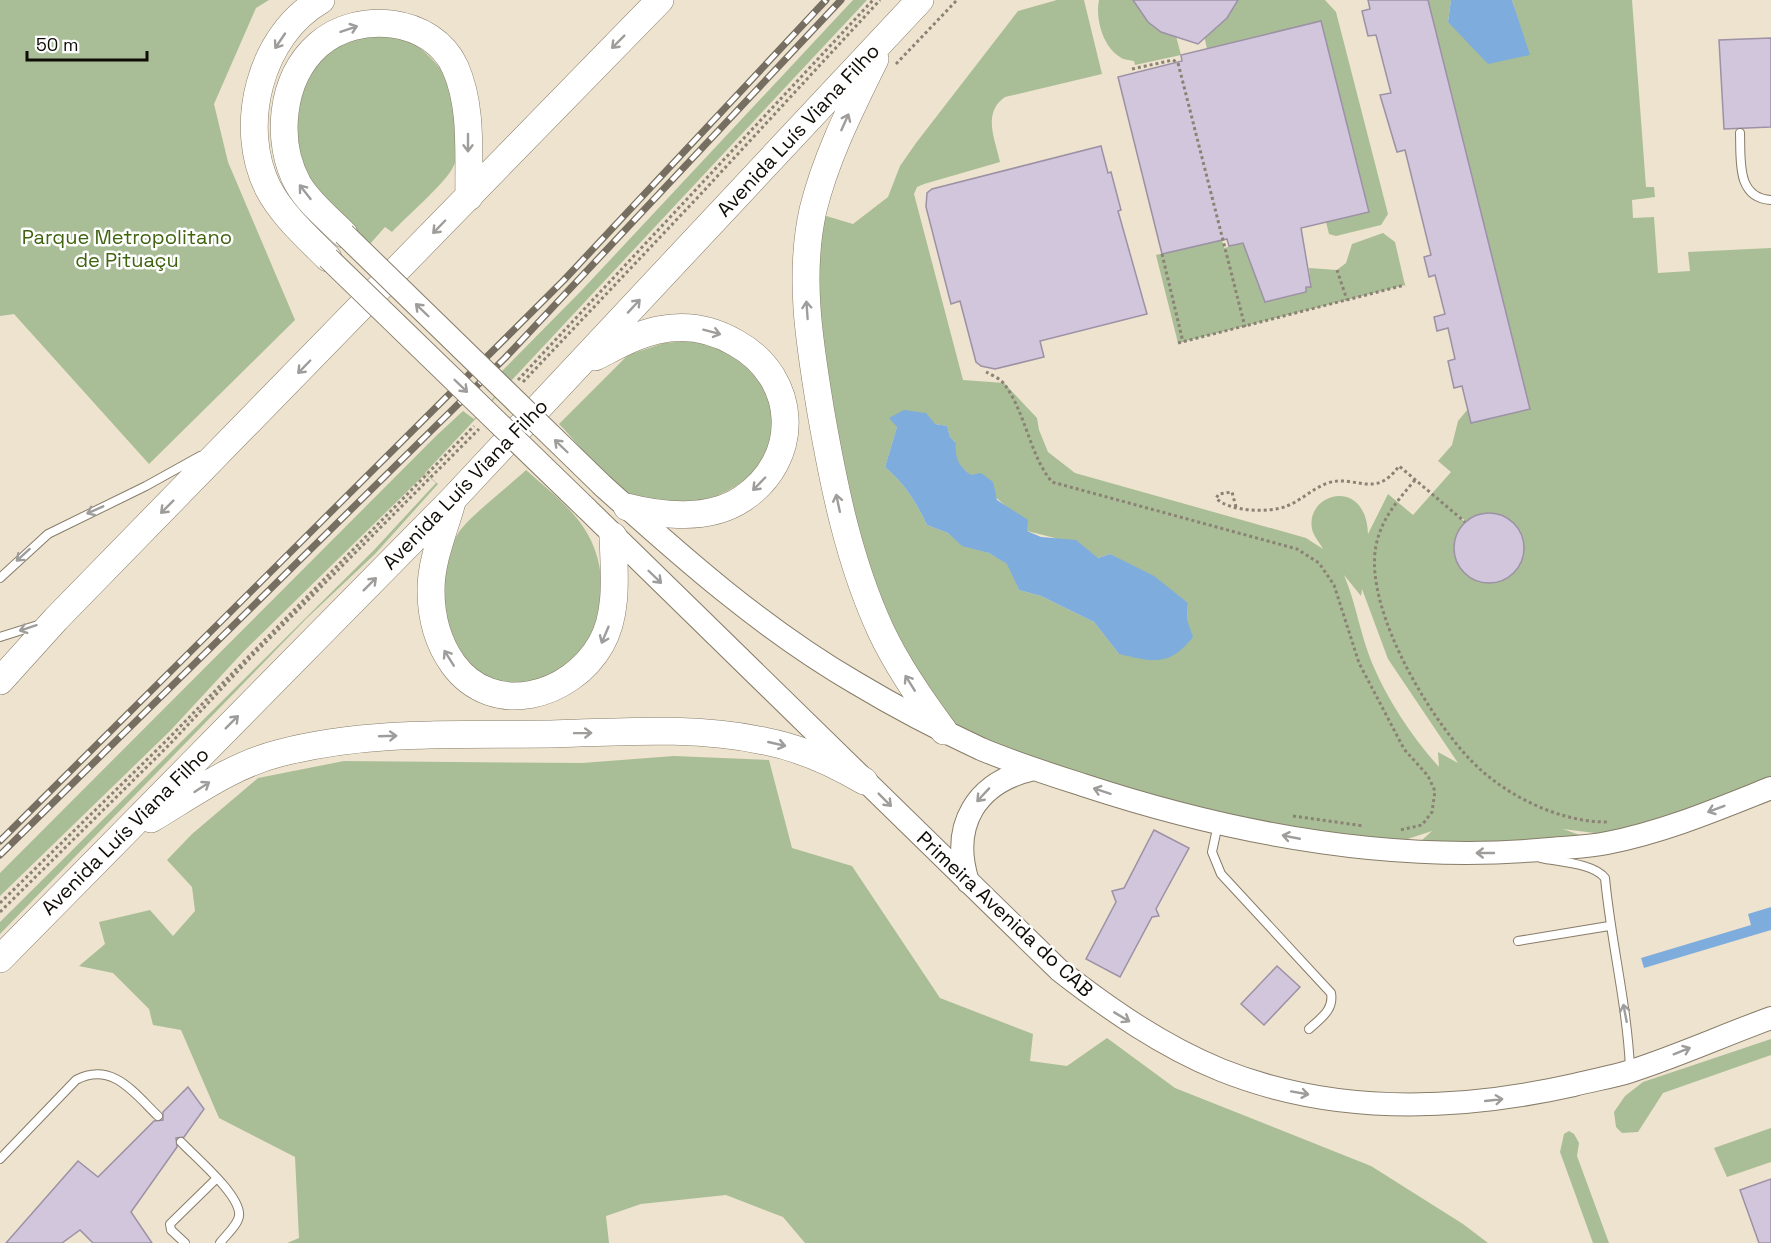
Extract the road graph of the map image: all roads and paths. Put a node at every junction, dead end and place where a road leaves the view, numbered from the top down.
1 (321, 0) edge
2 (660, 0) edge
3 (873, 0) edge
4 (880, 0) edge
5 (920, 0) edge
6 (957, 0) edge
7 (887, 35) junction
8 (1132, 69) dead end
9 (889, 71) dead end
10 (1740, 133) dead end
11 (469, 197) junction
12 (1771, 200) edge
13 (344, 234) joint
14 (1162, 254) dead end
15 (328, 258) joint
16 (1337, 270) dead end
17 (1405, 285) dead end
18 (1347, 300) junction
19 (1245, 327) junction
20 (1183, 342) junction
21 (1178, 344) dead end
22 (578, 366) junction
23 (986, 372) dead end
24 (517, 381) dead end
25 (520, 386) dead end
26 (479, 421) dead end
27 (479, 428) dead end
28 (239, 434) junction
29 (1415, 480) junction
30 (453, 499) junction
31 (627, 507) junction
32 (1236, 507) junction
33 (1465, 522) dead end
34 (613, 536) junction
35 (0, 578) edge
36 (56, 619) junction
37 (0, 637) edge
38 (0, 681) edge
39 (944, 730) junction
40 (1034, 769) junction
41 (864, 781) junction
42 (1771, 788) edge
43 (1292, 816) dead end
44 (1218, 822) junction
45 (1612, 822) dead end
46 (1372, 827) dead end
47 (1395, 831) dead end
48 (117, 839) junction
49 (1516, 853) junction
50 (968, 882) junction
51 (0, 903) edge
52 (0, 912) edge
53 (1609, 926) junction
54 (1518, 941) dead end
55 (0, 959) edge
56 (1771, 1018) edge
57 (1310, 1029) dead end
58 (1630, 1072) junction
59 (158, 1116) dead end
60 (181, 1142) dead end
61 (0, 1159) edge
62 (216, 1179) junction
63 (185, 1243) edge
64 (220, 1243) edge

1 -> 15 highway
2 -> 11 highway
3 - 24 path
4 - 25 path
5 - 7 highway, Avenida Luís Viana Filho
6 - 9 path
22 -> 7 highway, Avenida Luís Viana Filho
39 -> 7 highway
8 - 19 path
10 - 12 lane
13 -> 11 highway
11 -> 28 highway
31 -> 13 main road, bridge
14 - 20 path
15 -> 34 main road, Primeira Avenida do CAB, bridge
16 - 18 path
17 - 18 path
18 - 19 path
19 - 20 path
20 - 21 path
22 - 30 highway, Avenida Luís Viana Filho
22 -> 31 highway
23 - 47 path
26 - 51 path
27 - 52 path
28 -> 35 lane
28 -> 36 highway
29 - 32 path
29 - 33 path
29 - 45 path
34 -> 30 highway
48 -> 30 highway, Avenida Luís Viana Filho
31 - 39 main road
32 - 32 path
34 -> 41 main road, Primeira Avenida do CAB
36 -> 37 lane
36 - 38 highway
39 - 40 main road
44 -> 40 main road
40 -> 50 main road
48 -> 41 highway
41 -> 50 main road, Primeira Avenida do CAB
42 -> 49 main road
43 - 46 path
49 -> 44 main road
44 - 57 lane
48 - 55 highway, Avenida Luís Viana Filho
49 - 53 lane
50 -> 58 main road, Primeira Avenida do CAB
53 - 54 lane
58 -> 53 lane
58 -> 56 main road, Primeira Avenida do CAB
59 - 61 lane
60 - 62 lane
62 - 63 lane
62 - 64 lane

